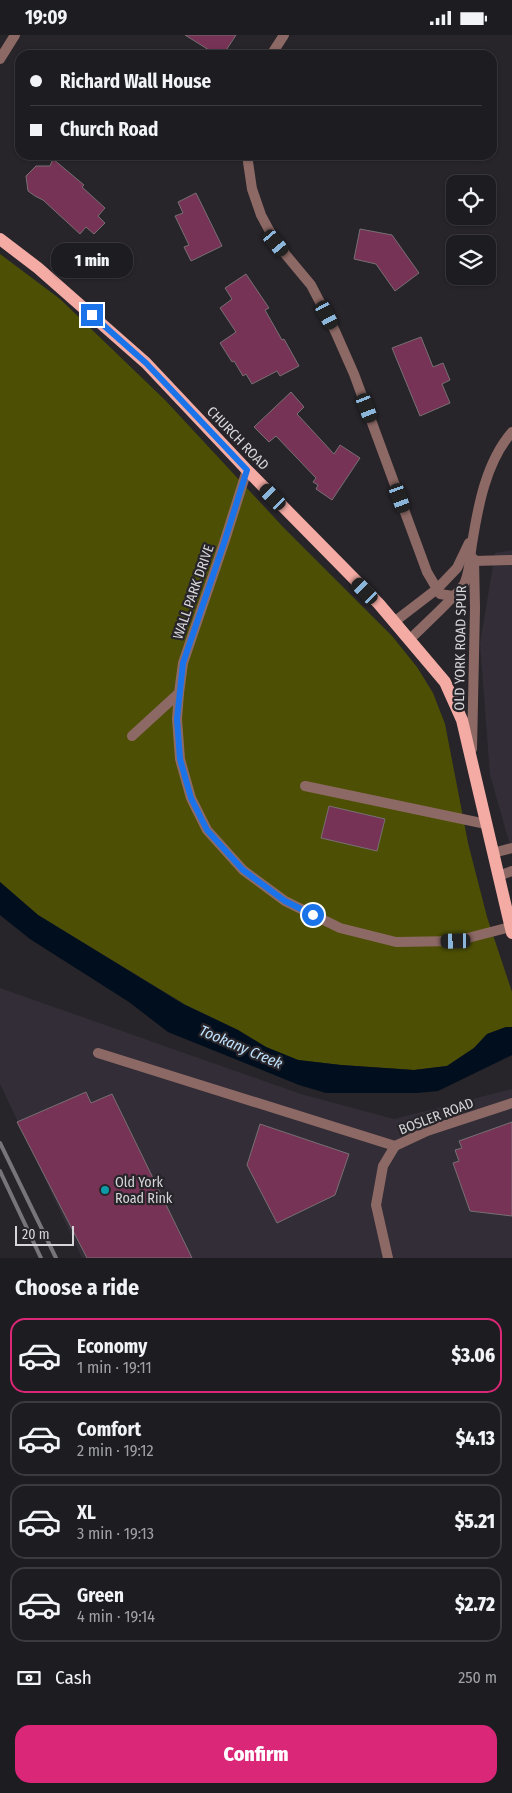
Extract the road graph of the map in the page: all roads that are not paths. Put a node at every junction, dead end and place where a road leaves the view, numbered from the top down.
1 (14, 35) edge
2 (284, 35) edge
3 (274, 50) edge
4 (0, 59) edge
5 (248, 160) edge
6 (0, 239) edge
7 (512, 433) edge
8 (247, 470) junction
9 (474, 533) junction
10 (512, 559) edge
11 (474, 561) junction
12 (437, 589) junction
13 (453, 596) junction
14 (394, 622) junction
15 (409, 640) junction
16 (179, 693) junction
17 (132, 736) dead end
18 (472, 763) junction
19 (306, 786) dead end
20 (486, 824) junction
21 (512, 848) edge
22 (493, 853) junction
23 (512, 871) edge
24 (498, 876) junction
25 (511, 930) edge
26 (98, 1053) dead end
27 (512, 1103) edge
28 (395, 1147) junction
29 (388, 1258) edge

1 - 4 street
2 - 3 street
5 - 12 street
6 - 8 main road, CHURCH ROAD
7 - 9 street, OLD YORK ROAD SPUR
8 - 14 main road, CHURCH ROAD
8 - 16 street, WALL PARK DRIVE
9 - 11 street, OLD YORK ROAD SPUR
9 - 12 street, OLD YORK ROAD SPUR
9 - 13 street, OLD YORK ROAD SPUR
10 - 11 street
11 - 18 street, OLD YORK ROAD SPUR
12 - 13 street
12 - 14 street, OLD YORK ROAD SPUR
13 - 15 street, OLD YORK ROAD SPUR
14 - 15 main road, CHURCH ROAD
15 - 18 main road, CHURCH ROAD
16 - 17 street
16 - 25 street, WALL PARK DRIVE
18 - 20 main road, CHURCH ROAD
19 - 20 street
20 - 22 main road, CHURCH ROAD
21 - 22 street
22 - 24 main road, CHURCH ROAD
23 - 24 street
24 - 25 main road, CHURCH ROAD
26 - 28 street
27 - 28 street, BOSLER ROAD
28 - 29 street, BOSLER ROAD

